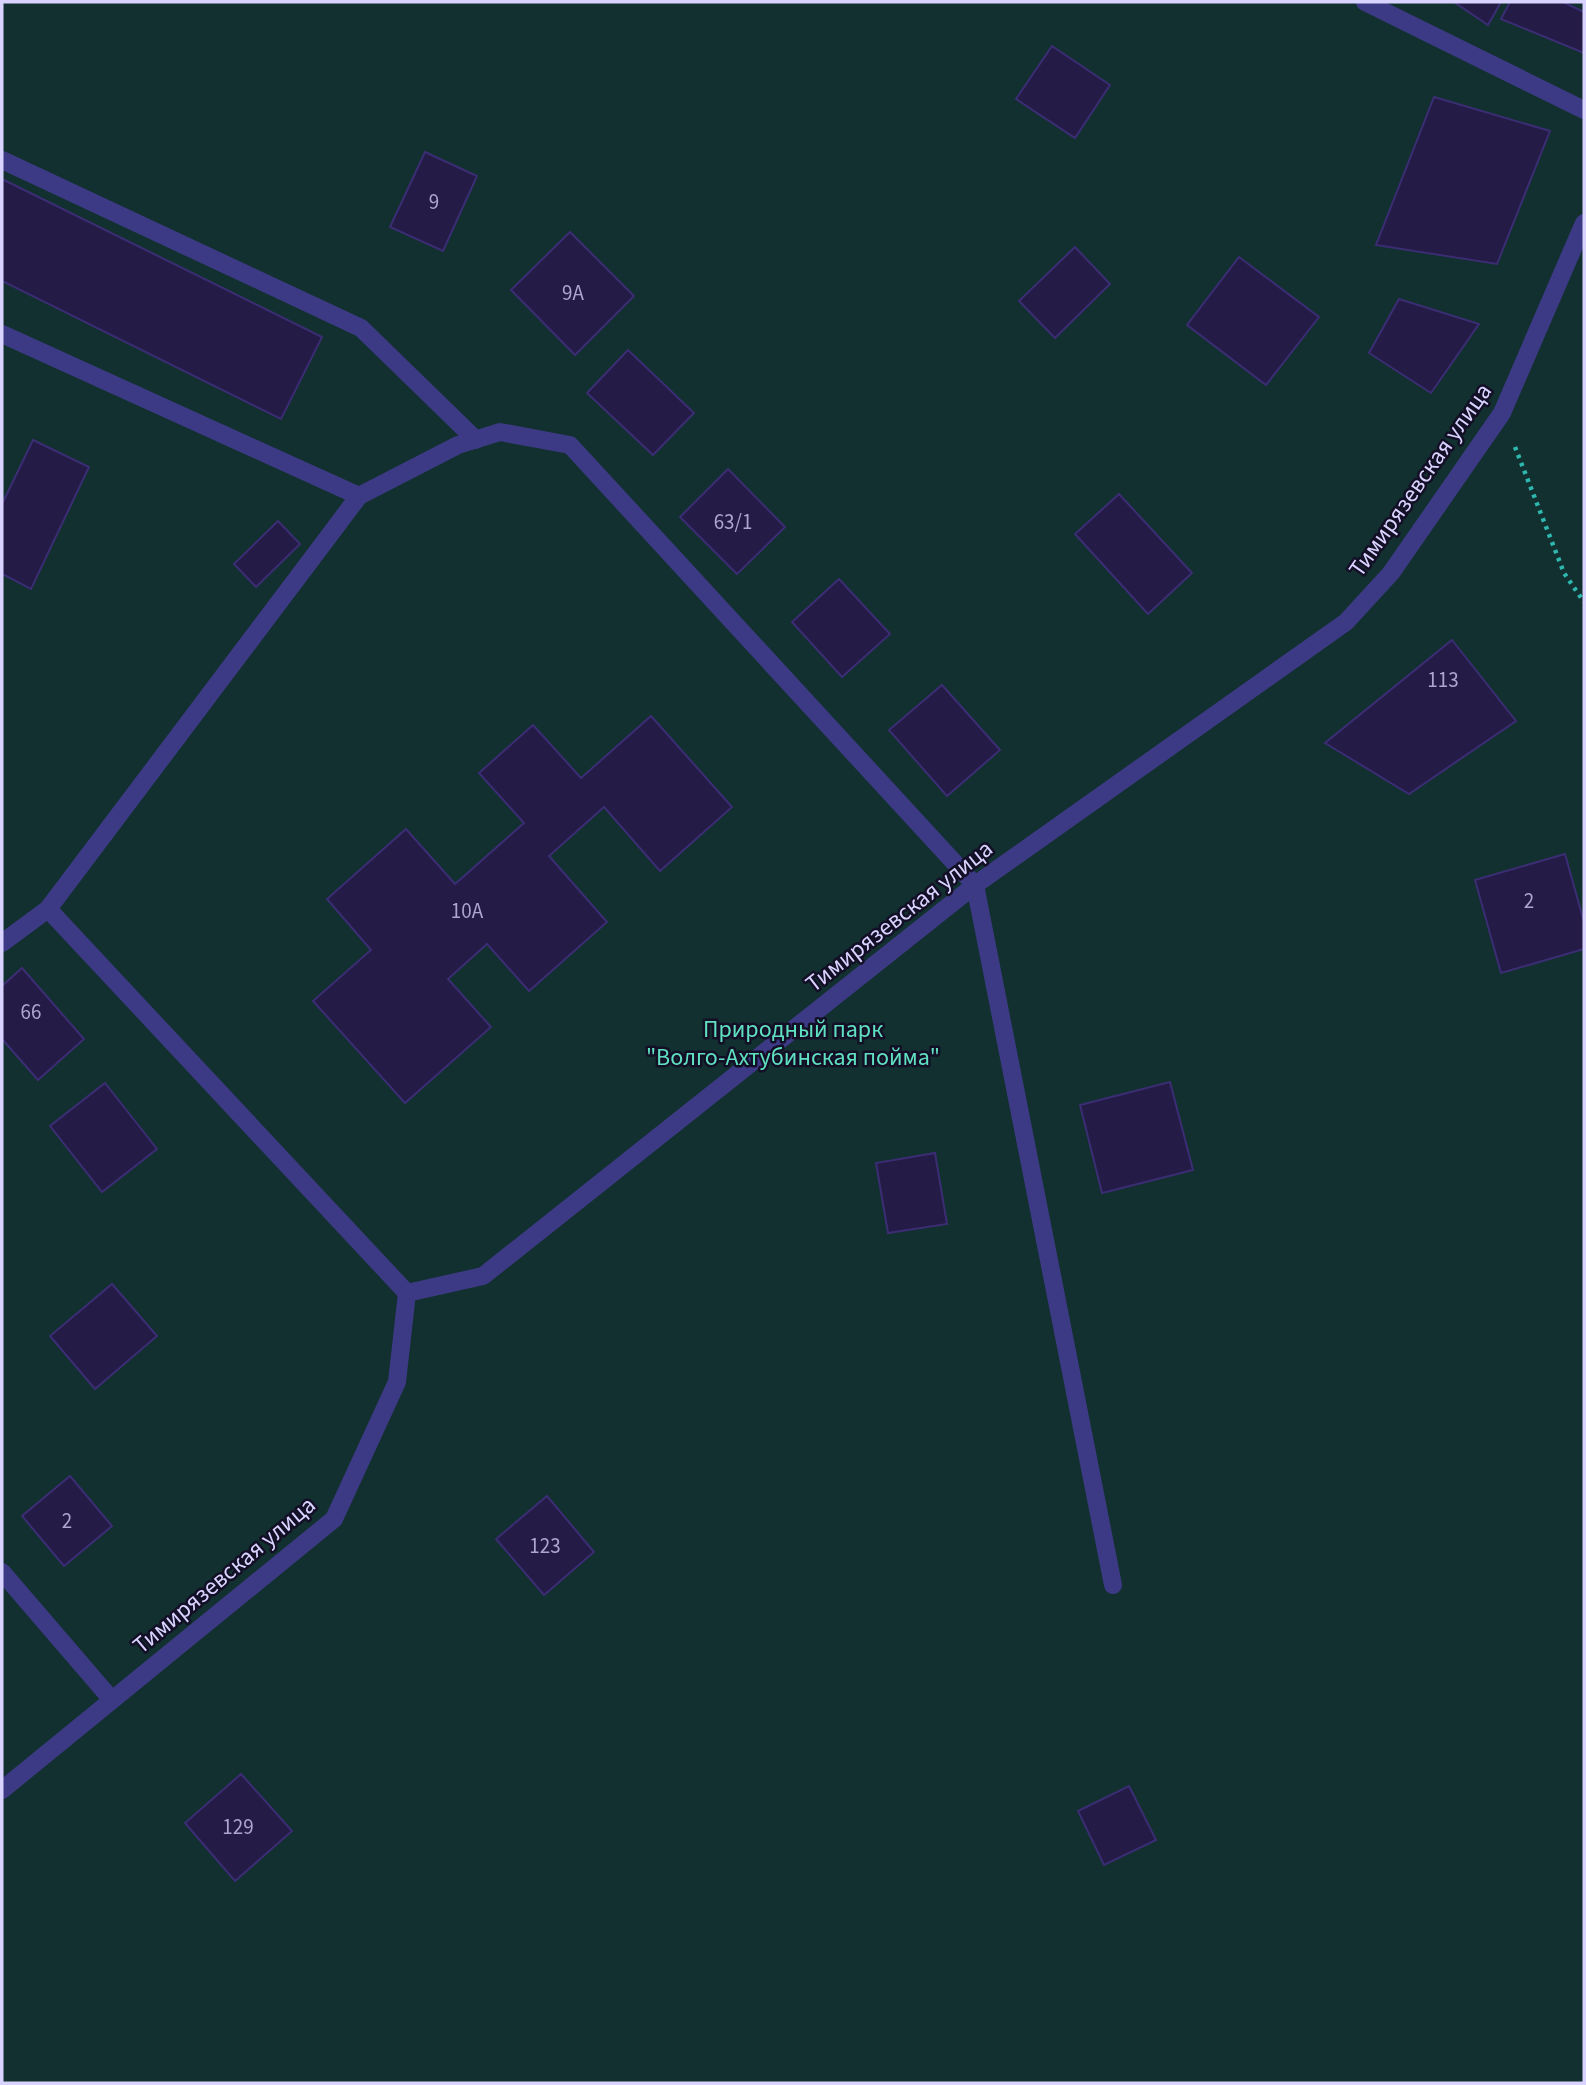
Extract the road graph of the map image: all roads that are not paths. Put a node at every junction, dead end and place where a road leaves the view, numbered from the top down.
1 (1365, 2) edge
2 (1584, 110) edge
3 (2, 160) edge
4 (1584, 223) edge
5 (4, 341) edge
6 (476, 440) junction
7 (359, 496) junction
8 (975, 885) junction
9 (48, 909) junction
10 (2, 943) edge
11 (407, 1293) junction
12 (2, 1572) edge
13 (1113, 1585) dead end
14 (111, 1700) junction
15 (2, 1790) edge

1 - 2 street
3 - 6 street
4 - 8 street, Тимирязевская улица
5 - 7 street
6 - 7 street
6 - 8 street
7 - 9 street
8 - 11 street, Тимирязевская улица
8 - 13 street
9 - 10 street
9 - 11 street
11 - 14 street, Тимирязевская улица
12 - 14 street
14 - 15 street, Тимирязевская улица

